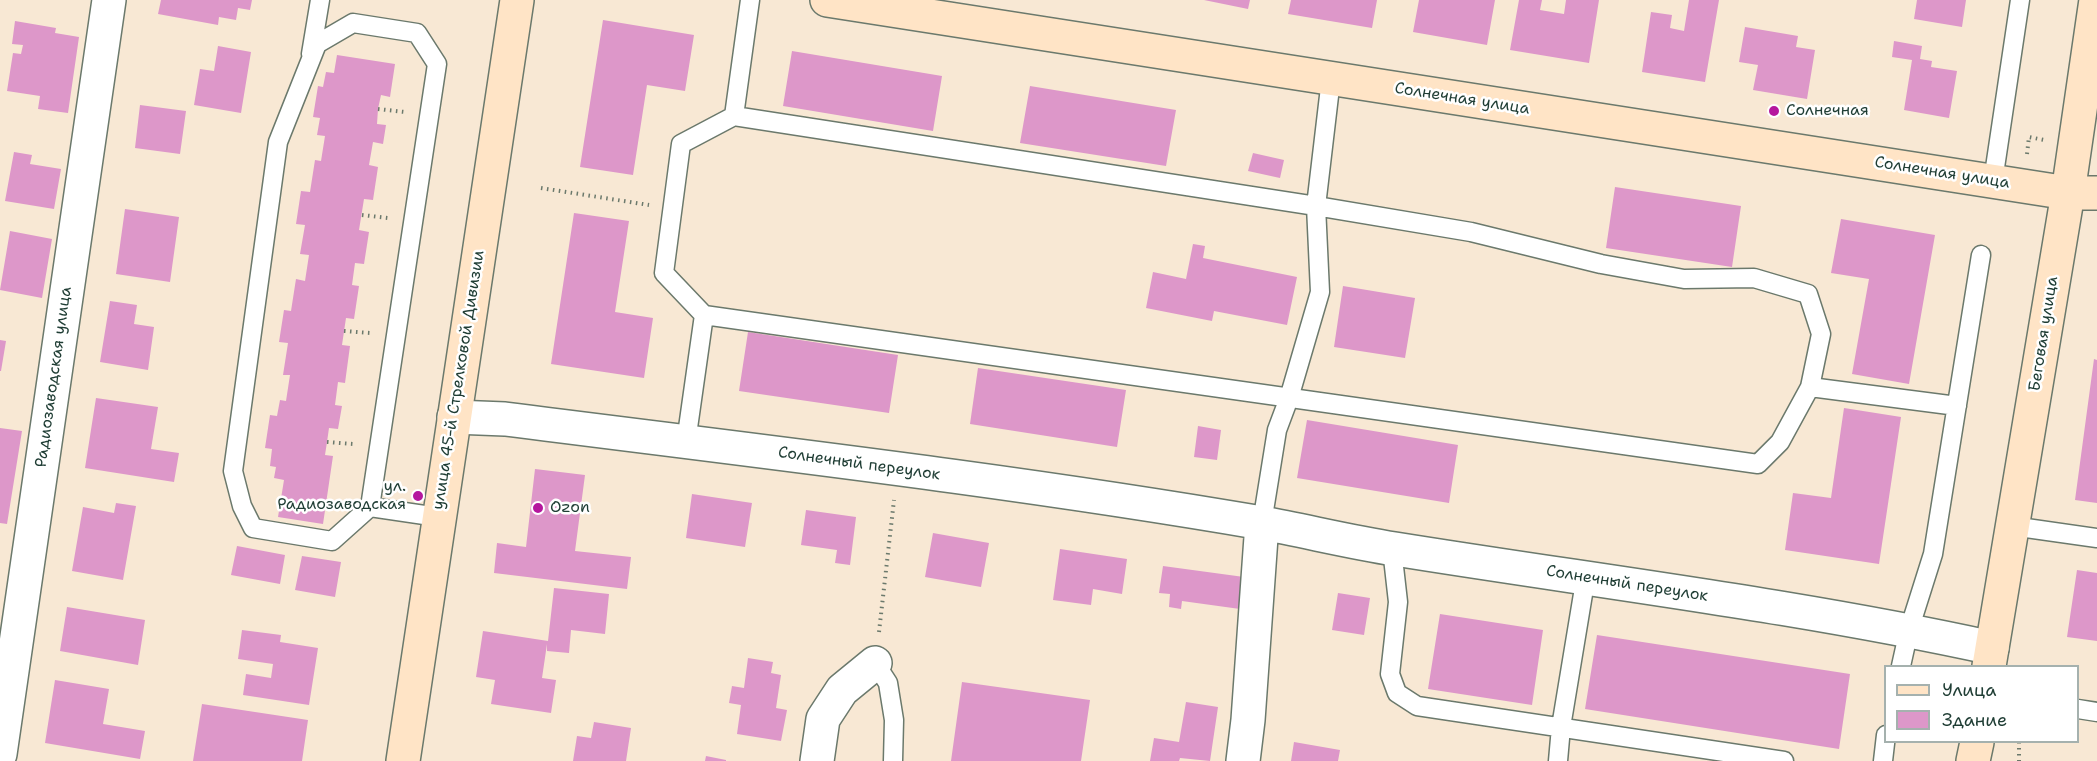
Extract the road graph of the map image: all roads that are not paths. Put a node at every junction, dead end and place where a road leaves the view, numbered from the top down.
1 (109, 0) edge
2 (320, 0) edge
3 (517, 0) edge
4 (750, 0) edge
5 (827, 0) edge
6 (2020, 0) edge
7 (2096, 0) edge
8 (309, 68) junction
9 (1331, 79) junction
10 (734, 116) junction
11 (1993, 181) junction
12 (2083, 193) edge
13 (1316, 206) junction
14 (1981, 255) dead end
15 (704, 315) junction
16 (1810, 387) junction
17 (1290, 398) junction
18 (1957, 406) junction
19 (454, 417) junction
20 (686, 442) junction
21 (370, 507) junction
22 (438, 517) junction
23 (1262, 523) junction
24 (2012, 526) junction
25 (2097, 538) edge
26 (1392, 549) junction
27 (1586, 576) junction
28 (1909, 630) junction
29 (7, 655) edge
30 (1990, 657) edge
31 (875, 663) joint
32 (1901, 665) edge
33 (2079, 709) edge
34 (2097, 712) edge
35 (1561, 727) junction
36 (1885, 743) edge
37 (1977, 743) edge
38 (0, 754) edge
39 (403, 761) edge
40 (817, 761) edge
41 (893, 761) edge
42 (1243, 761) edge
43 (1558, 761) edge
44 (1784, 761) edge
45 (1882, 761) edge
46 (1973, 761) edge

1 - 29 street, Радиозаводская улица
2 - 8 lane
3 - 19 main road, улица 45-й Стрелковой Дивизии
4 - 10 lane
5 - 9 main road, Солнечная улица
6 - 11 lane
7 - 12 main road, Беговая улица
8 - 21 lane
8 - 21 lane
9 - 11 main road, Солнечная улица
9 - 13 lane
10 - 13 lane
10 - 15 lane
11 - 12 main road, Солнечная улица
12 - 24 main road, Беговая улица
13 - 16 lane
13 - 17 lane
14 - 18 lane
15 - 17 lane
15 - 20 lane
16 - 17 lane
16 - 18 lane
17 - 23 lane
18 - 28 lane
19 - 20 street, Солнечный переулок
19 - 22 main road, улица 45-й Стрелковой Дивизии
20 - 23 street, Солнечный переулок
21 - 22 lane
22 - 39 main road, улица 45-й Стрелковой Дивизии
23 - 26 street, Солнечный переулок
23 - 42 street
24 - 25 lane
24 - 30 main road, Беговая улица
26 - 27 street, Солнечный переулок
26 - 35 lane
27 - 28 street, Солнечный переулок
27 - 35 lane
28 - 30 street, Солнечный переулок
28 - 32 lane
29 - 38 street, Радиозаводская улица
31 - 40 street
31 - 41 lane
33 - 34 lane
35 - 43 lane
35 - 44 lane
36 - 45 lane
37 - 46 main road

